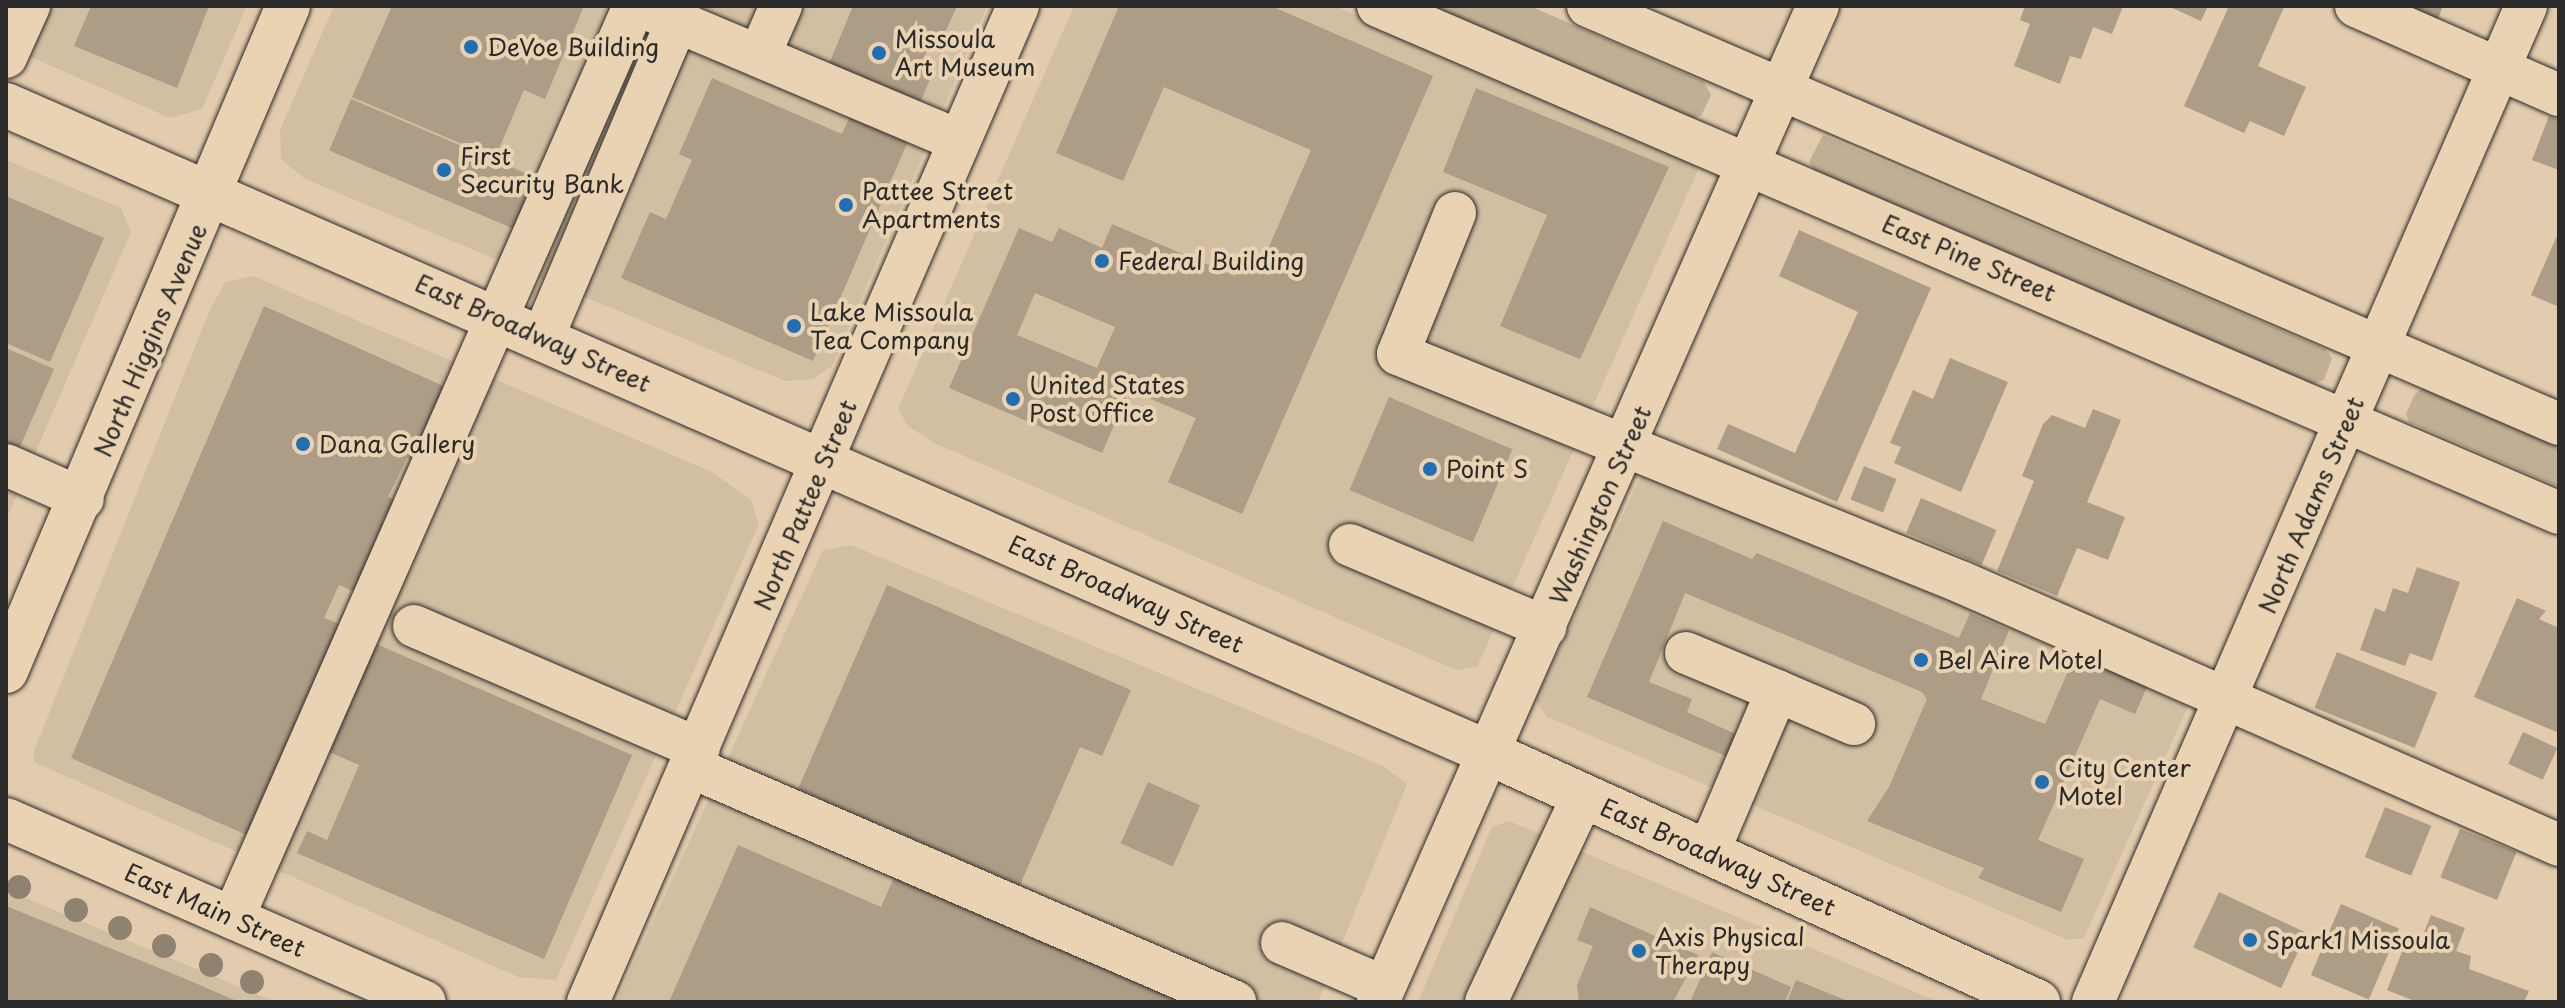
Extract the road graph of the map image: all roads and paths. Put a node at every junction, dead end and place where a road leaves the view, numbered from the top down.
1 (29, 6) edge
2 (288, 6) edge
3 (781, 6) edge
4 (1018, 6) edge
5 (1378, 6) edge
6 (1588, 6) edge
7 (1818, 6) edge
8 (2356, 6) edge
9 (2526, 6) edge
10 (658, 11) edge
11 (759, 56) junction
12 (6, 57) edge
13 (2499, 69) junction
14 (1782, 92) junction
15 (2559, 95) edge
16 (6, 105) edge
17 (959, 141) junction
18 (1751, 165) junction
19 (212, 193) junction
20 (1455, 213) dead end
21 (497, 317) junction
22 (543, 337) junction
23 (2379, 347) junction
24 (2348, 420) junction
25 (2559, 424) edge
26 (1627, 446) junction
27 (825, 460) junction
28 (6, 465) edge
29 (83, 499) junction
30 (2559, 513) edge
31 (1350, 545) dead end
32 (414, 626) dead end
33 (1545, 627) junction
34 (1686, 653) dead end
35 (6, 671) edge
36 (1777, 691) junction
37 (2227, 703) junction
38 (1854, 724) dead end
39 (1489, 753) junction
40 (695, 758) junction
41 (1583, 796) junction
42 (6, 819) edge
43 (2559, 845) edge
44 (1708, 853) junction
45 (233, 918) junction
46 (1282, 943) dead end
47 (1381, 995) edge
48 (425, 1002) edge
49 (588, 1002) edge
50 (1235, 1002) edge
51 (1486, 1002) edge
52 (2038, 1002) edge
53 (2093, 1002) edge

1 - 12 street
2 - 19 main road, North Higgins Avenue
3 - 11 street
4 - 17 street, North Pattee Street
5 - 18 street, East Pine Street
6 - 14 street
7 - 14 street, Washington Street
8 - 13 street
9 - 13 street, North Adams Street
10 - 11 street
10 - 21 street
10 - 22 street
11 - 17 street
13 - 15 street
13 - 23 street, North Adams Street
14 - 18 street, Washington Street
14 - 23 street
16 - 19 main road, East Broadway Street
17 - 27 street, North Pattee Street
18 - 24 street, East Pine Street
18 - 26 street, Washington Street
19 - 21 main road, East Broadway Street
19 - 29 main road, North Higgins Avenue
20 - 26 street
21 - 22 main road, East Broadway Street
21 - 45 street
22 - 27 main road, East Broadway Street
23 - 24 street, North Adams Street
23 - 25 street
24 - 30 street, East Pine Street
24 - 37 street, North Adams Street
26 - 33 street, Washington Street
26 - 37 street
27 - 39 main road, East Broadway Street
27 - 40 street, North Pattee Street
28 - 29 street
29 - 35 main road, North Higgins Avenue
31 - 33 street
32 - 40 street
33 - 39 street, Washington Street
34 - 36 street
36 - 38 street
36 - 44 street
37 - 43 street
37 - 53 street, North Adams Street
39 - 41 main road, East Broadway Street
39 - 47 street, Washington Street
40 - 49 street, North Pattee Street
40 - 50 street
41 - 44 main road, East Broadway Street
41 - 51 street
42 - 45 street, East Main Street
44 - 52 main road, East Broadway Street
45 - 48 street, East Main Street
46 - 47 street

